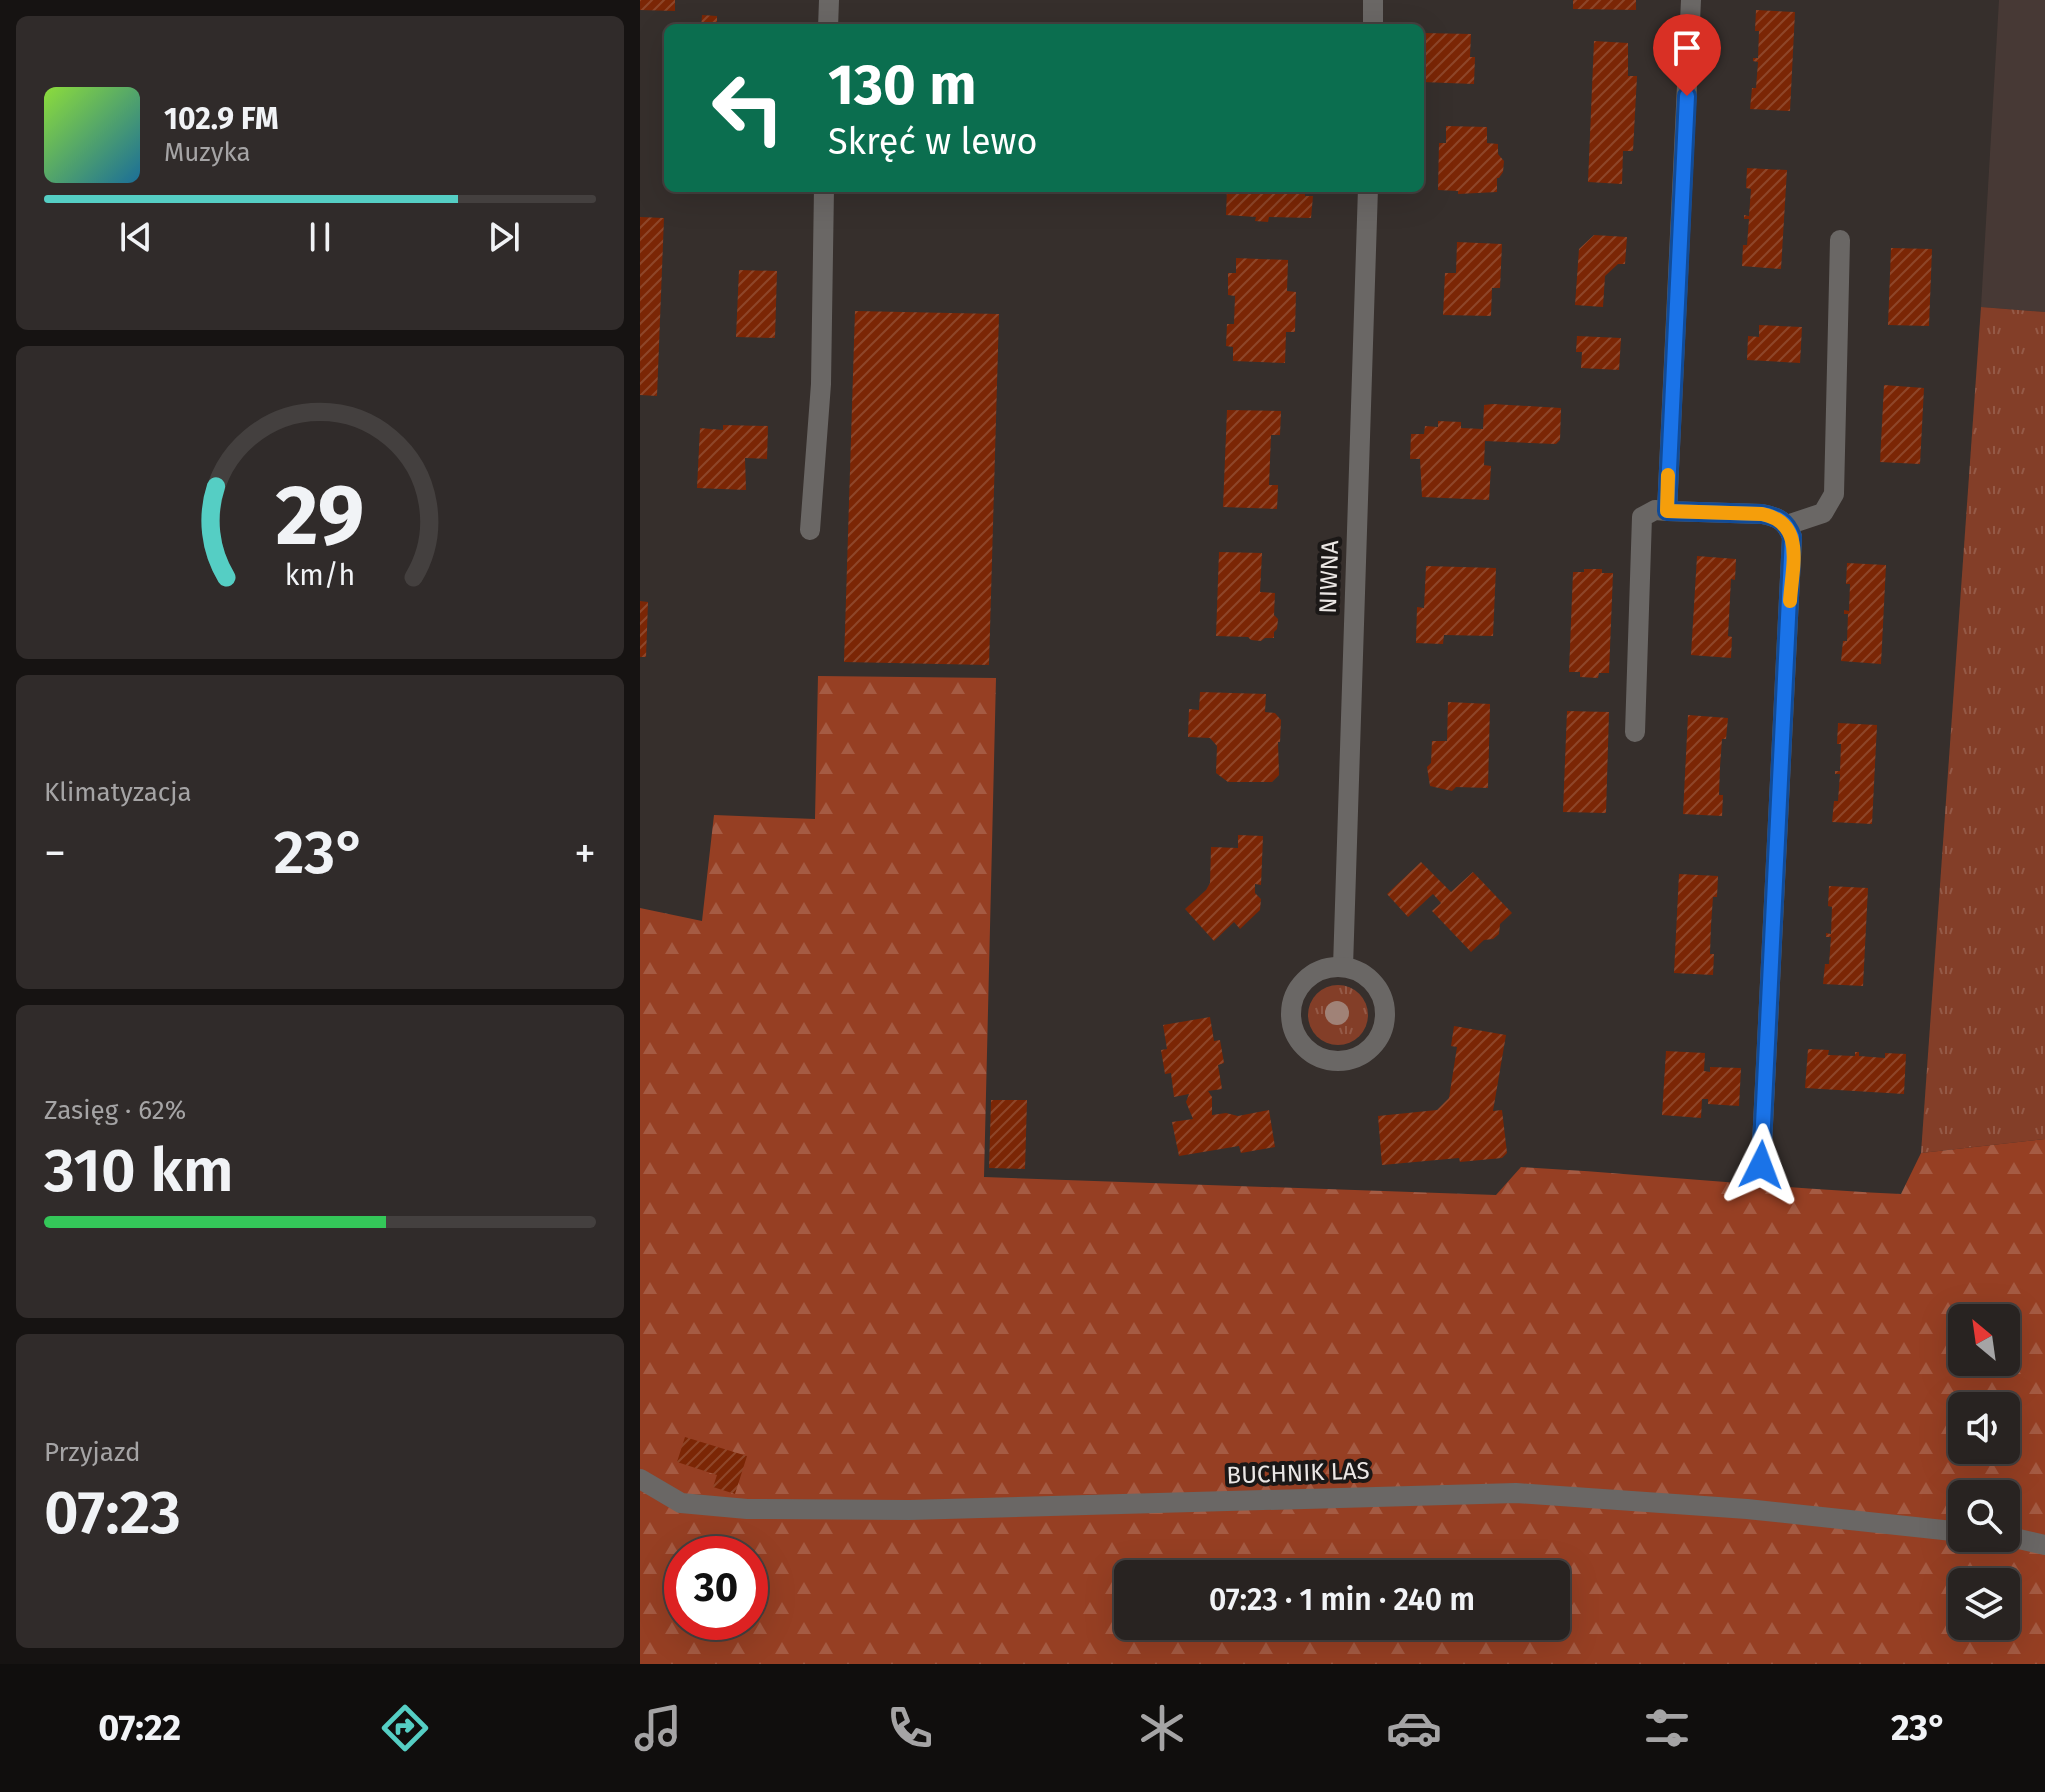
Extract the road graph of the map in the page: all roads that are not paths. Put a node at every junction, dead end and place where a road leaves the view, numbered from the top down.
1 (829, 0) edge
2 (1373, 0) edge
3 (1691, 0) edge
4 (828, 24) edge
5 (1373, 24) edge
6 (824, 192) edge
7 (1368, 192) edge
8 (1840, 240) dead end
9 (1667, 511) junction
10 (1787, 525) junction
11 (810, 530) dead end
12 (1635, 732) dead end
13 (1343, 967) junction
14 (1761, 1165) dead end
15 (640, 1479) edge
16 (1948, 1531) edge
17 (2020, 1539) edge
18 (2045, 1545) edge

1 - 4 street
2 - 5 street
3 - 9 street
6 - 11 street
7 - 13 street, NIWNA
8 - 10 street
9 - 10 street
9 - 12 street
10 - 14 street
13 - 13 street
15 - 16 street, BUCHNIK LAS
17 - 18 street

